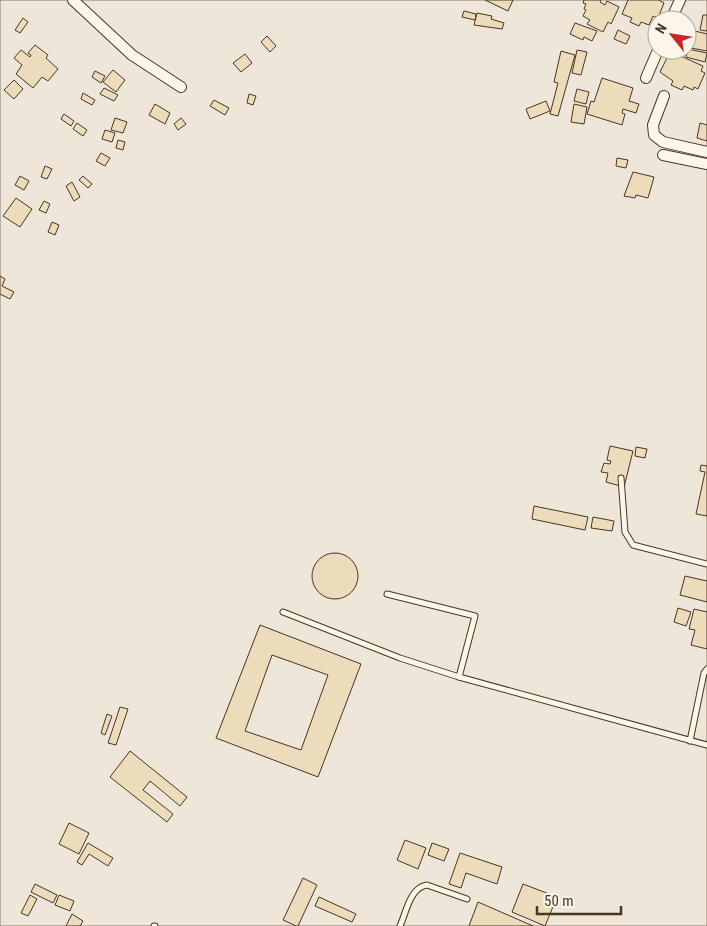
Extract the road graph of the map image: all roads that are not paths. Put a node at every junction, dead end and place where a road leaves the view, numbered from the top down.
1 (73, 0) edge
2 (654, 60) edge
3 (646, 78) dead end
4 (181, 87) dead end
5 (664, 96) dead end
6 (707, 152) edge
7 (663, 155) dead end
8 (707, 164) edge
9 (621, 478) dead end
10 (707, 564) edge
11 (387, 594) dead end
12 (283, 612) dead end
13 (707, 668) edge
14 (459, 678) junction
15 (690, 741) junction
16 (707, 746) edge
17 (467, 899) dead end
18 (400, 926) edge

1 - 4 street
2 - 3 street
5 - 6 street
7 - 8 street
9 - 10 lane
11 - 14 lane
12 - 14 lane
13 - 15 lane
14 - 15 lane
15 - 16 lane
17 - 18 lane

